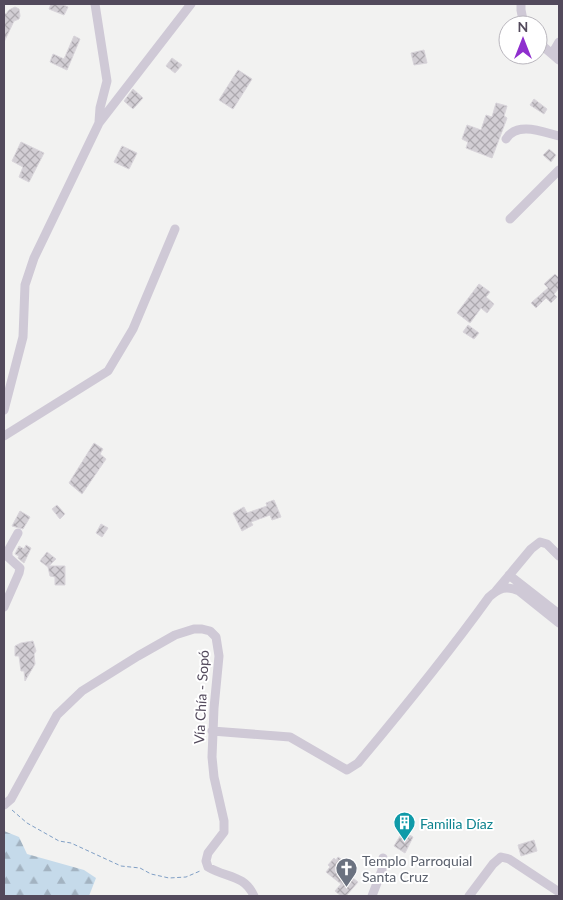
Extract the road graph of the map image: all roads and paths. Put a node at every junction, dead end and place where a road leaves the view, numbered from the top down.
1 (95, 4) edge
2 (191, 4) edge
3 (559, 42) edge
4 (556, 57) edge
5 (99, 123) junction
6 (559, 136) edge
7 (506, 139) dead end
8 (559, 170) edge
9 (510, 219) dead end
10 (175, 229) dead end
11 (4, 410) edge
12 (4, 436) edge
13 (18, 533) dead end
14 (559, 556) edge
15 (509, 575) junction
16 (496, 591) junction
17 (4, 607) edge
18 (559, 614) edge
19 (559, 623) edge
20 (212, 731) junction
21 (4, 805) edge
22 (383, 858) dead end
23 (208, 867) junction
24 (559, 892) edge
25 (254, 896) edge
26 (372, 896) edge
27 (469, 896) edge

1 - 5 street
2 - 5 street
3 - 4 street
5 - 11 street
6 - 7 street
8 - 9 street
10 - 12 street
13 - 17 street
14 - 15 street
15 - 16 street
15 - 18 street
16 - 19 street
16 - 20 street
20 - 21 street, Vía Chía - Sopó
20 - 23 street, Vía Chía - Sopó
21 - 23 path
22 - 26 street
23 - 25 street
24 - 27 street

